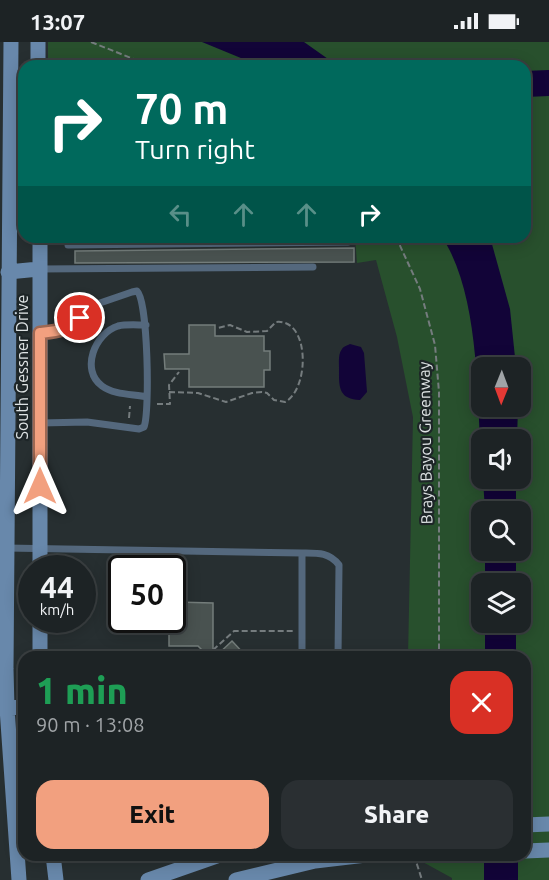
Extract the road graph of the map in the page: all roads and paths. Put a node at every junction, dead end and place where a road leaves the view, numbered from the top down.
1 (11, 42) edge
2 (91, 42) edge
3 (38, 43) edge
4 (38, 60) edge
5 (136, 60) edge
6 (40, 243) edge
7 (68, 243) edge
8 (151, 243) edge
9 (399, 243) edge
10 (313, 267) dead end
11 (39, 269) junction
12 (8, 272) junction
13 (146, 325) junction
14 (218, 328) dead end
15 (40, 333) junction
16 (178, 372) dead end
17 (169, 392) junction
18 (147, 401) junction
19 (125, 421) dead end
20 (40, 423) junction
21 (6, 548) junction
22 (40, 549) junction
23 (302, 553) junction
24 (40, 555) edge
25 (302, 631) junction
26 (40, 633) edge
27 (213, 650) dead end
28 (40, 651) edge
29 (302, 651) edge
30 (338, 651) edge
31 (439, 651) edge
32 (3, 708) edge
33 (6, 771) edge
34 (549, 824) edge
35 (531, 825) edge
36 (549, 850) edge
37 (531, 851) edge
38 (54, 861) edge
39 (203, 861) edge
40 (302, 861) edge
41 (416, 861) edge
42 (278, 862) edge
43 (19, 880) edge
44 (56, 880) edge
45 (148, 880) edge
46 (236, 880) edge
47 (422, 880) edge

1 - 12 main road, South Gessner Drive
2 - 5 path
3 - 4 main road
6 - 11 main road, South Gessner Drive
7 - 8 lane
9 - 31 path, Brays Bayou Greenway
10 - 11 lane
11 - 12 main road
11 - 15 main road, South Gessner Drive
12 - 21 main road, South Gessner Drive
13 - 15 lane
13 - 18 lane
13 - 18 lane
14 - 17 path
15 - 20 main road, South Gessner Drive
16 - 17 path
17 - 18 path
18 - 19 path
18 - 20 lane
20 - 22 main road, South Gessner Drive
21 - 22 lane
21 - 32 main road, South Gessner Drive
22 - 23 lane
22 - 24 main road, South Gessner Drive
23 - 25 lane
23 - 30 lane
25 - 27 path
25 - 29 lane
26 - 28 main road
32 - 33 main road, South Gessner Drive
33 - 43 main road, South Gessner Drive
34 - 35 main road
36 - 37 main road
38 - 44 main road
39 - 45 main road
40 - 42 main road
41 - 47 path
42 - 46 main road

